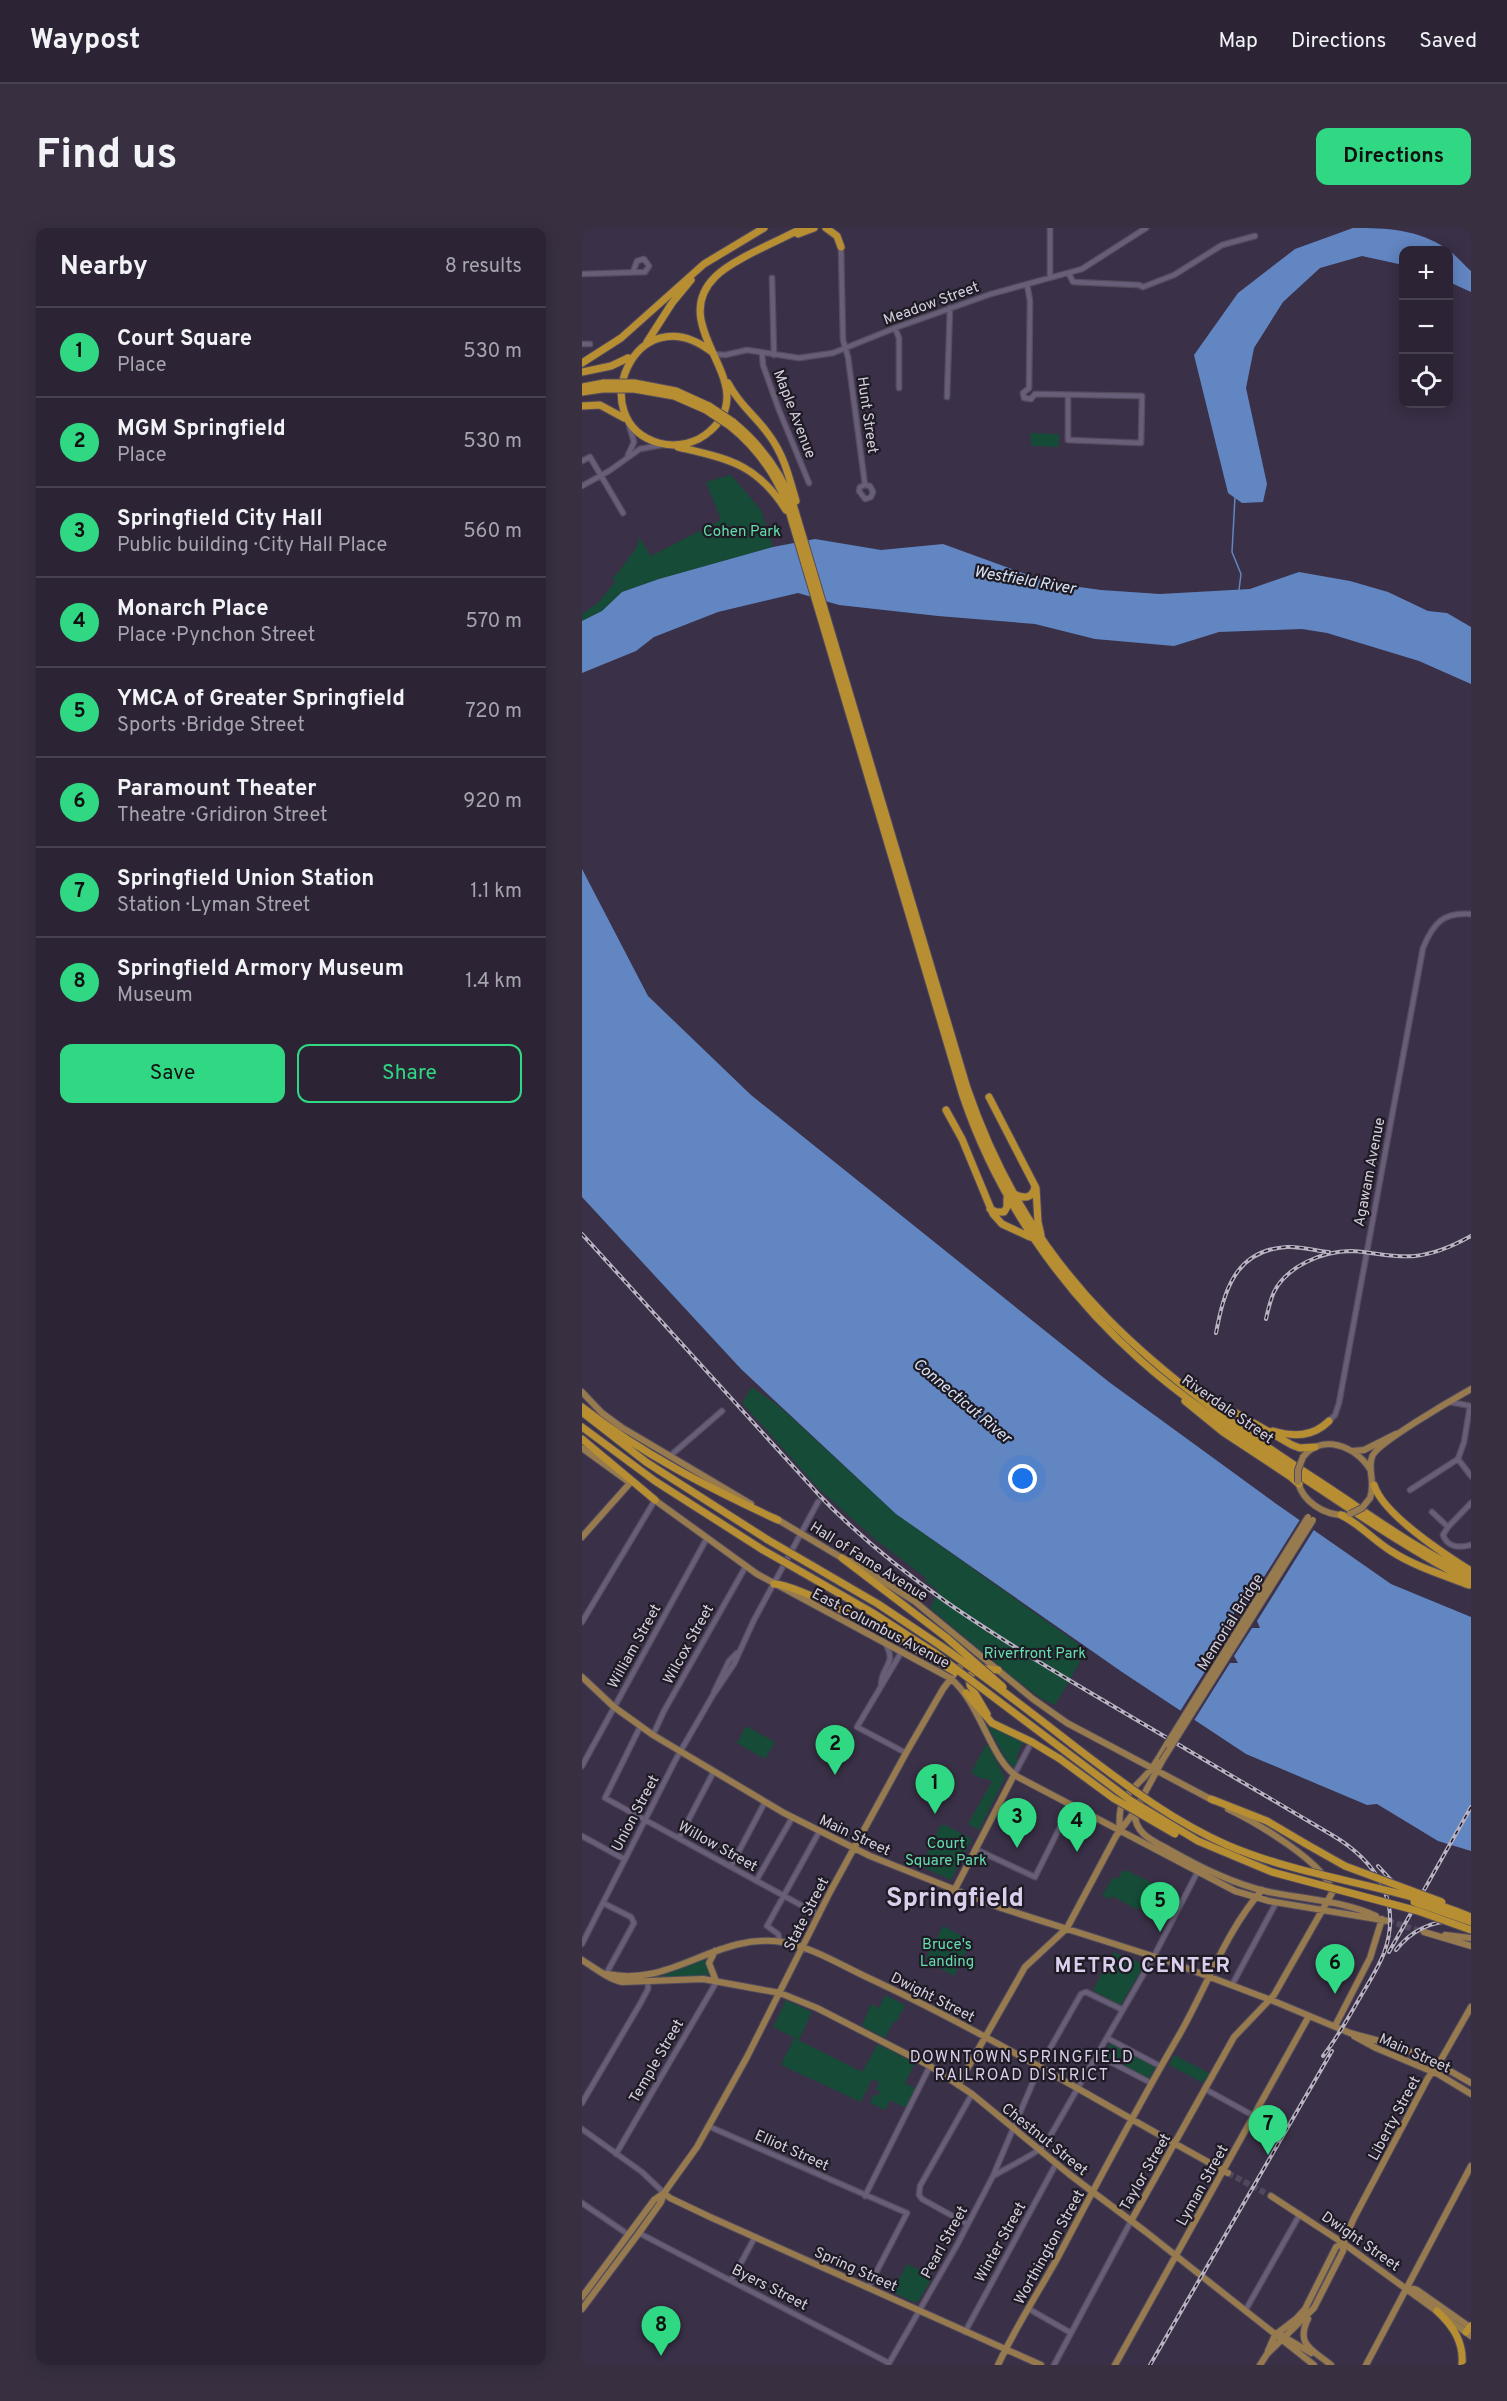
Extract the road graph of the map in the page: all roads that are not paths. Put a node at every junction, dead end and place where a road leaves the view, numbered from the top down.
1 (764, 228) edge
2 (802, 228) edge
3 (814, 228) edge
4 (826, 228) edge
5 (1050, 228) edge
6 (1146, 228) edge
7 (1255, 236) dead end
8 (776, 242) junction
9 (841, 247) joint
10 (712, 259) junction
11 (1077, 271) junction
12 (633, 272) dead end
13 (582, 274) edge
14 (1069, 274) junction
15 (772, 278) dead end
16 (1050, 278) junction
17 (1082, 282) junction
18 (1027, 284) junction
19 (950, 308) junction
20 (895, 328) junction
21 (647, 343) junction
22 (582, 344) edge
23 (590, 344) dead end
24 (845, 349) junction
25 (762, 352) junction
26 (713, 353) junction
27 (774, 355) junction
28 (630, 357) junction
29 (582, 363) edge
30 (582, 372) edge
31 (725, 378) junction
32 (603, 386) junction
33 (582, 387) edge
34 (899, 388) dead end
35 (582, 392) edge
36 (1068, 396) junction
37 (947, 397) dead end
38 (582, 406) edge
39 (627, 420) junction
40 (667, 445) junction
41 (626, 459) junction
42 (582, 461) edge
43 (600, 476) junction
44 (809, 483) dead end
45 (865, 485) dead end
46 (582, 486) edge
47 (623, 513) dead end
48 (796, 521) junction
49 (829, 632) junction
50 (1471, 914) edge
51 (989, 1097) dead end
52 (946, 1110) dead end
53 (1035, 1186) junction
54 (1005, 1189) junction
55 (1014, 1194) junction
56 (990, 1209) junction
57 (1035, 1241) junction
58 (1044, 1244) junction
59 (1155, 1368) junction
60 (1471, 1389) edge
61 (582, 1392) edge
62 (1450, 1402) junction
63 (1471, 1406) edge
64 (582, 1407) edge
65 (722, 1411) dead end
66 (582, 1412) edge
67 (1329, 1421) joint
68 (582, 1427) edge
69 (1261, 1427) junction
70 (1398, 1433) junction
71 (582, 1439) edge
72 (1315, 1447) junction
73 (1350, 1450) junction
74 (583, 1452) edge
75 (670, 1456) junction
76 (1458, 1460) junction
77 (1372, 1472) junction
78 (1471, 1476) edge
79 (630, 1483) junction
80 (1298, 1483) junction
81 (1374, 1485) junction
82 (1410, 1490) dead end
83 (1303, 1495) junction
84 (655, 1500) junction
85 (818, 1502) dead end
86 (1471, 1503) edge
87 (1432, 1512) dead end
88 (1332, 1515) junction
89 (1341, 1515) junction
90 (1311, 1519) junction
91 (778, 1520) junction
92 (1448, 1527) junction
93 (801, 1534) junction
94 (582, 1537) edge
95 (707, 1538) junction
96 (1471, 1545) edge
97 (842, 1558) junction
98 (746, 1566) junction
99 (1471, 1571) edge
100 (1471, 1575) edge
101 (774, 1584) junction
102 (1471, 1584) edge
103 (582, 1622) edge
104 (884, 1642) junction
105 (973, 1649) junction
106 (902, 1651) junction
107 (933, 1655) junction
108 (998, 1670) junction
109 (582, 1677) edge
110 (950, 1678) junction
111 (881, 1685) junction
112 (966, 1693) junction
113 (614, 1707) junction
114 (1024, 1708) junction
115 (992, 1723) junction
116 (640, 1727) junction
117 (653, 1735) junction
118 (1029, 1747) dead end
119 (681, 1752) junction
120 (906, 1753) junction
121 (582, 1767) edge
122 (1154, 1770) junction
123 (714, 1771) junction
124 (1014, 1775) junction
125 (1211, 1799) junction
126 (765, 1802) junction
127 (1071, 1805) junction
128 (1135, 1811) junction
129 (792, 1818) junction
130 (646, 1820) junction
131 (1120, 1831) junction
132 (819, 1832) junction
133 (582, 1836) edge
134 (681, 1838) junction
135 (1212, 1848) junction
136 (855, 1849) junction
137 (975, 1849) junction
138 (624, 1860) junction
139 (731, 1866) junction
140 (1199, 1869) junction
141 (756, 1881) junction
142 (1358, 1885) junction
143 (1262, 1890) junction
144 (954, 1891) junction
145 (782, 1896) junction
146 (1255, 1898) junction
147 (603, 1903) junction
148 (1276, 1903) junction
149 (1328, 1903) junction
150 (1323, 1909) junction
151 (819, 1915) junction
152 (1471, 1917) edge
153 (1385, 1920) junction
154 (1471, 1922) edge
155 (1067, 1928) junction
156 (1471, 1930) edge
157 (1471, 1938) edge
158 (780, 1941) junction
159 (582, 1944) edge
160 (1471, 1946) edge
161 (802, 1947) junction
162 (718, 1949) junction
163 (1154, 1956) junction
164 (582, 1960) edge
165 (606, 1974) junction
166 (1210, 1977) junction
167 (716, 1981) junction
168 (648, 1982) junction
169 (1232, 1985) junction
170 (780, 1993) junction
171 (1269, 2000) junction
172 (1471, 2007) edge
173 (1123, 2010) junction
174 (1309, 2016) junction
175 (1335, 2026) junction
176 (1350, 2033) junction
177 (984, 2037) junction
178 (1107, 2038) junction
179 (1097, 2055) junction
180 (1438, 2064) junction
181 (930, 2066) junction
182 (1160, 2066) junction
183 (1039, 2068) junction
184 (1432, 2072) junction
185 (1151, 2083) junction
186 (1471, 2083) edge
187 (958, 2085) junction
188 (1078, 2088) junction
189 (1205, 2089) junction
190 (972, 2094) junction
191 (1471, 2094) edge
192 (582, 2103) edge
193 (1254, 2116) junction
194 (1133, 2118) junction
195 (708, 2126) junction
196 (582, 2129) edge
197 (1014, 2129) junction
198 (1176, 2143) junction
199 (1040, 2151) junction
200 (616, 2154) junction
201 (1056, 2164) junction
202 (1471, 2166) edge
203 (1226, 2172) junction
204 (993, 2176) junction
205 (664, 2193) junction
206 (1092, 2193) junction
207 (865, 2196) junction
208 (1271, 2196) tunnel mouth
209 (582, 2203) edge
210 (1300, 2214) junction
211 (1131, 2221) junction
212 (967, 2224) junction
213 (639, 2233) junction
214 (629, 2235) junction
215 (755, 2237) junction
216 (1343, 2243) junction
217 (1176, 2255) junction
218 (731, 2281) junction
219 (1407, 2287) junction
220 (868, 2288) junction
221 (582, 2297) edge
222 (1314, 2308) junction
223 (582, 2309) edge
224 (1029, 2309) junction
225 (920, 2311) junction
226 (1245, 2311) junction
227 (1437, 2311) junction
228 (1470, 2330) edge
229 (965, 2332) junction
230 (1071, 2333) junction
231 (1275, 2335) junction
232 (1283, 2338) junction
233 (1006, 2349) junction
234 (1267, 2354) junction
235 (888, 2364) edge
236 (998, 2365) edge
237 (1041, 2365) edge
238 (1054, 2365) edge
239 (1115, 2365) edge
240 (1260, 2365) edge
241 (1314, 2365) edge
242 (1330, 2365) edge
243 (1366, 2365) edge
244 (1462, 2365) edge

1 - 10 highway
2 - 8 highway
3 - 8 highway
4 - 9 highway
5 - 16 street
6 - 11 street, Meadow Street
7 - 17 street
8 - 26 highway
9 - 24 street, Hunt Street
10 - 21 highway
10 - 29 highway
11 - 14 street, Meadow Street
11 - 17 street
12 - 13 street
14 - 16 street, Meadow Street
14 - 17 street
15 - 27 street
16 - 18 street, Meadow Street
18 - 19 street, Meadow Street
18 - 36 street
19 - 20 street, Meadow Street
19 - 37 street
20 - 24 street, Meadow Street
20 - 34 street
21 - 26 highway
21 - 28 highway
22 - 23 street
24 - 27 street, Meadow Street
24 - 45 street, Hunt Street
25 - 26 street, Meadow Street
25 - 27 street, Meadow Street
25 - 44 street, Maple Avenue
26 - 31 highway
28 - 30 highway
28 - 39 highway
31 - 40 highway
31 - 48 highway
32 - 33 highway
32 - 35 highway
32 - 48 highway, bridge
36 - 36 street
38 - 39 highway
39 - 40 highway
39 - 41 street
40 - 41 street
40 - 48 highway
41 - 43 street
42 - 43 street
43 - 46 street
43 - 47 street
48 - 49 highway
49 - 54 highway, Riverdale Street
49 - 55 highway, Riverdale Street
50 - 67 street, Agawam Avenue
51 - 53 highway
52 - 56 highway
53 - 55 highway
53 - 58 highway
54 - 56 highway
54 - 57 highway, Riverdale Street
55 - 58 highway, Riverdale Street
56 - 57 highway
57 - 59 highway, Riverdale Street
58 - 59 highway, Riverdale Street
59 - 69 highway
59 - 80 highway
59 - 100 highway, Riverdale Street
59 - 102 highway, Riverdale Street
60 - 62 main road
61 - 75 main road, Hall of Fame Avenue
62 - 63 street
62 - 70 main road
63 - 76 street
64 - 91 highway
65 - 75 street
66 - 114 highway, bridge
67 - 69 highway
68 - 107 highway, bridge
69 - 72 highway
70 - 73 main road
70 - 77 main road
71 - 84 highway
72 - 73 main road
72 - 80 main road, bridge
73 - 77 main road
74 - 79 main road, East Columbus Avenue
75 - 91 main road, Hall of Fame Avenue
76 - 78 street
76 - 82 street
77 - 81 main road
79 - 84 main road, East Columbus Avenue
79 - 94 main road
80 - 83 main road
81 - 89 main road, bridge
81 - 99 highway
83 - 88 main road
83 - 90 main road
84 - 95 main road, East Columbus Avenue
84 - 103 street
85 - 93 street, Union Street
86 - 92 street
87 - 92 street
88 - 89 main road
88 - 90 main road
89 - 102 highway
90 - 122 main road, Memorial Bridge, bridge
91 - 93 main road, Hall of Fame Avenue
92 - 96 street
93 - 97 main road, Hall of Fame Avenue
93 - 101 street, Union Street
95 - 98 main road, East Columbus Avenue
95 - 113 street, William Street
97 - 105 main road, Hall of Fame Avenue
97 - 114 highway, bridge
98 - 101 main road, East Columbus Avenue
98 - 117 street, Wilcox Street
101 - 104 main road, East Columbus Avenue
101 - 107 highway
101 - 119 street, Union Street
104 - 106 main road, East Columbus Avenue
104 - 111 street
105 - 108 main road, Hall of Fame Avenue
105 - 110 main road, State Street
106 - 110 main road, East Columbus Avenue
106 - 111 street
107 - 135 highway, bridge
108 - 115 highway
108 - 122 main road, Hall of Fame Avenue
109 - 113 main road, Main Street
110 - 112 main road, East Columbus Avenue
110 - 120 main road, State Street
111 - 120 street
112 - 115 highway
112 - 124 main road, East Columbus Avenue
113 - 116 main road, Main Street
113 - 121 street, William Street
114 - 142 highway, bridge
115 - 135 highway, bridge
116 - 117 main road, Main Street
116 - 130 street, Willow Street
117 - 119 main road, Main Street
118 - 124 street
119 - 123 main road, Main Street
119 - 130 street, Union Street
120 - 136 main road, State Street
122 - 125 main road, Hall of Fame Avenue
122 - 128 main road, Memorial Bridge
122 - 131 main road
123 - 126 main road, Main Street
123 - 134 street
124 - 127 main road, East Columbus Avenue
124 - 137 main road
125 - 149 main road, Hall of Fame Avenue
125 - 152 highway, bridge
126 - 129 main road, Main Street
126 - 139 street
127 - 131 main road, East Columbus Avenue
127 - 137 street
128 - 131 main road, Memorial Bridge
128 - 140 main road, East Columbus Avenue
129 - 132 main road, Main Street
129 - 141 street
130 - 134 street, Willow Street
130 - 138 street, Union Street
131 - 140 main road, East Columbus Avenue
131 - 155 main road, Memorial Bridge
132 - 136 main road, Main Street
132 - 145 street
133 - 138 street
134 - 139 street, Willow Street
135 - 156 highway, bridge
136 - 144 main road, Main Street
136 - 151 main road, State Street
137 - 144 main road
138 - 147 street, Union Street
139 - 141 street, Willow Street
140 - 143 main road, East Columbus Avenue
140 - 146 main road, East Columbus Avenue
140 - 163 street
141 - 145 street, Willow Street
142 - 152 highway, bridge
142 - 154 highway, bridge
143 - 146 main road, Worthington Street
143 - 149 main road, East Columbus Avenue
144 - 155 main road, Main Street
145 - 151 street, Willow Street
145 - 158 street
146 - 148 main road, East Columbus Avenue
146 - 166 main road, Worthington Street
147 - 159 street, Union Street
147 - 165 street
148 - 150 main road, East Columbus Avenue
148 - 169 street
149 - 150 main road, Taylor Street
149 - 153 main road, East Columbus Avenue
150 - 153 main road, East Columbus Avenue
150 - 171 main road, Taylor Street
151 - 161 main road, State Street
153 - 175 main road
155 - 163 main road, Main Street
155 - 177 main road, Memorial Bridge
157 - 160 main road
158 - 161 main road, Dwight Street
158 - 162 main road, Dwight Street
161 - 170 main road, State Street
161 - 177 main road, Dwight Street
162 - 165 main road, Dwight Street
162 - 167 main road
163 - 166 main road, Main Street
163 - 173 street
164 - 165 main road
165 - 168 main road, Chestnut Street
166 - 169 main road, Main Street
166 - 182 main road, Worthington Street
167 - 168 main road, Chestnut Street
167 - 170 main road, Chestnut Street
167 - 200 street, Temple Street
168 - 192 street
169 - 171 main road, Main Street
170 - 181 main road, Chestnut Street
170 - 195 main road, State Street
171 - 174 main road, Main Street
171 - 189 main road, Taylor Street
172 - 180 main road, Liberty Street
173 - 178 street
173 - 183 street, Pearl Street
174 - 175 main road, Main Street
174 - 193 main road, Lyman Street
175 - 176 main road, Main Street
176 - 180 main road, Main Street
176 - 184 main road, Main Street
177 - 183 main road, Dwight Street
177 - 187 main road, Memorial Bridge
178 - 179 street
178 - 182 street
179 - 185 street
179 - 188 street
180 - 184 main road, Liberty Street
180 - 186 main road, Main Street
181 - 187 main road, Chestnut Street
181 - 207 street
182 - 185 main road, Worthington Street
183 - 188 main road, Dwight Street
183 - 197 street, Pearl Street
184 - 191 main road, Main Street
184 - 216 main road, Liberty Street
185 - 194 main road, Worthington Street
187 - 190 main road, Chestnut Street
188 - 194 main road, Dwight Street
188 - 199 street
189 - 193 street
189 - 198 main road, Taylor Street
190 - 197 main road, Chestnut Street
190 - 212 street
193 - 203 main road, Lyman Street
194 - 198 main road, Dwight Street
194 - 206 main road, Worthington Street
195 - 205 main road, State Street
195 - 207 street, Elliot Street
196 - 200 street
197 - 199 main road, Chestnut Street
197 - 204 street, Pearl Street
198 - 203 main road, Dwight Street
198 - 211 main road, Taylor Street
199 - 201 main road, Chestnut Street
199 - 204 street
200 - 205 street
201 - 206 main road, Chestnut Street
201 - 229 street, Winter Street
202 - 219 main road
203 - 217 main road, Lyman Street
204 - 212 street, Pearl Street
205 - 213 main road, State Street
205 - 214 main road, State Street
205 - 215 main road, Spring Street
206 - 211 main road, Chestnut Street
206 - 224 main road, Worthington Street
207 - 220 street, Elliot Street
208 - 210 main road, Dwight Street
209 - 214 street
210 - 216 main road, Dwight Street
210 - 226 street
211 - 217 main road, Chestnut Street
211 - 230 street, Taylor Street
212 - 225 street, Pearl Street
213 - 218 street, Byers Street
213 - 223 main road, State Street
214 - 221 main road, State Street
215 - 218 street
215 - 220 main road, Spring Street
216 - 219 main road, Dwight Street
216 - 222 main road, Liberty Street
216 - 231 main road, Liberty Street
217 - 226 main road, Chestnut Street
217 - 239 main road, Lyman Street
218 - 235 street, Byers Street
219 - 227 main road, Dwight Street
219 - 228 main road, Dwight Street
219 - 243 main road
220 - 225 main road, Spring Street
222 - 232 main road, Liberty Street
222 - 242 main road
224 - 230 street
224 - 233 main road, Worthington Street
225 - 229 main road, Spring Street
225 - 235 street, Pearl Street
226 - 231 main road, Chestnut Street
227 - 228 main road, Dwight Street
227 - 244 highway
229 - 233 main road, Spring Street
230 - 238 street, Taylor Street
231 - 232 main road
231 - 234 main road, Liberty Street
232 - 234 main road, Liberty Street
232 - 241 main road
232 - 242 main road
233 - 236 main road, Worthington Street
233 - 237 main road, Spring Street
234 - 240 main road, Liberty Street

